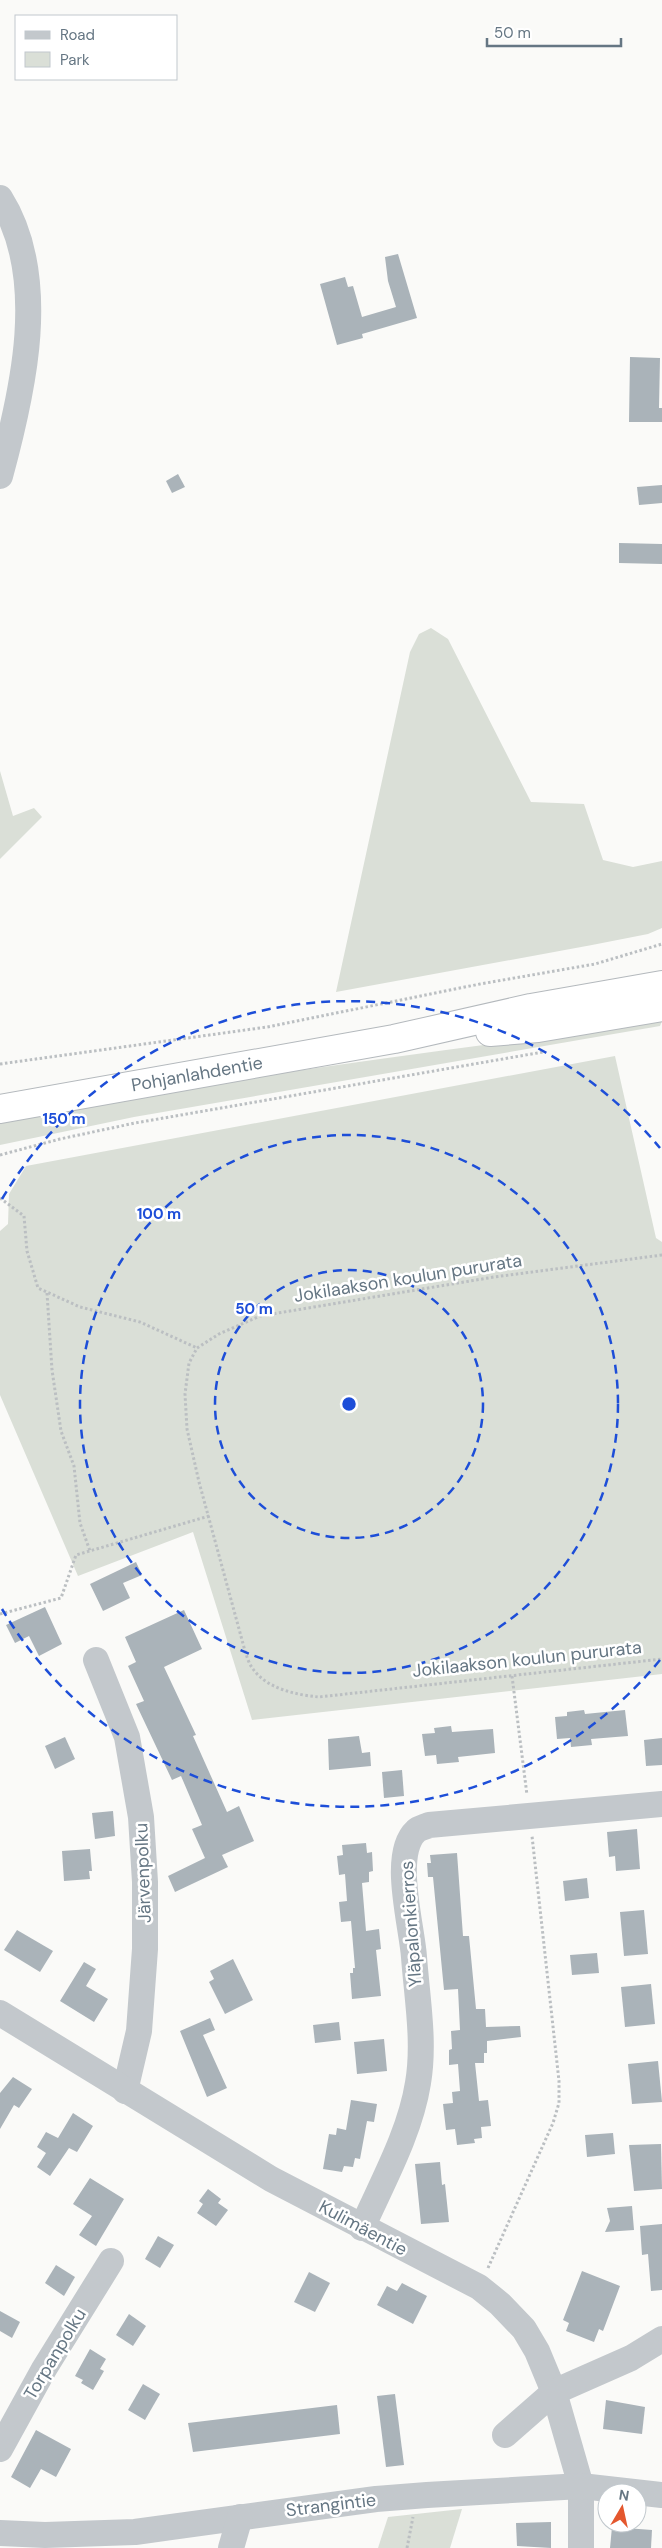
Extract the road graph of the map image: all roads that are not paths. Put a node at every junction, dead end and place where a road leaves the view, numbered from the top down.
1 (0, 198) edge
2 (0, 476) edge
3 (662, 985) edge
4 (662, 1007) edge
5 (394, 1039) junction
6 (0, 1109) edge
7 (96, 1660) dead end
8 (662, 1804) edge
9 (0, 2013) edge
10 (124, 2091) junction
11 (362, 2228) junction
12 (111, 2261) dead end
13 (662, 2339) edge
14 (554, 2392) junction
15 (506, 2435) dead end
16 (0, 2448) edge
17 (581, 2486) junction
18 (662, 2496) edge
19 (240, 2517) junction
20 (0, 2533) edge
21 (231, 2548) edge
22 (581, 2548) edge

1 - 2 street
3 - 5 highway, Pohjanlahdentie
4 - 5 highway, Pohjanlahdentie
5 - 6 highway, Pohjanlahdentie
7 - 10 street, Järvenpolku
8 - 11 street, Yläpalonkierros
9 - 10 street, Kulimäentie
10 - 11 street, Kulimäentie
11 - 14 street, Kulimäentie
12 - 16 street, Torpanpolku
13 - 14 street
14 - 15 street
14 - 17 street, Kulimäentie
17 - 18 street, Strangintie
17 - 19 street, Strangintie
17 - 22 street, Kulimäentie
19 - 20 street, Strangintie
19 - 21 street

